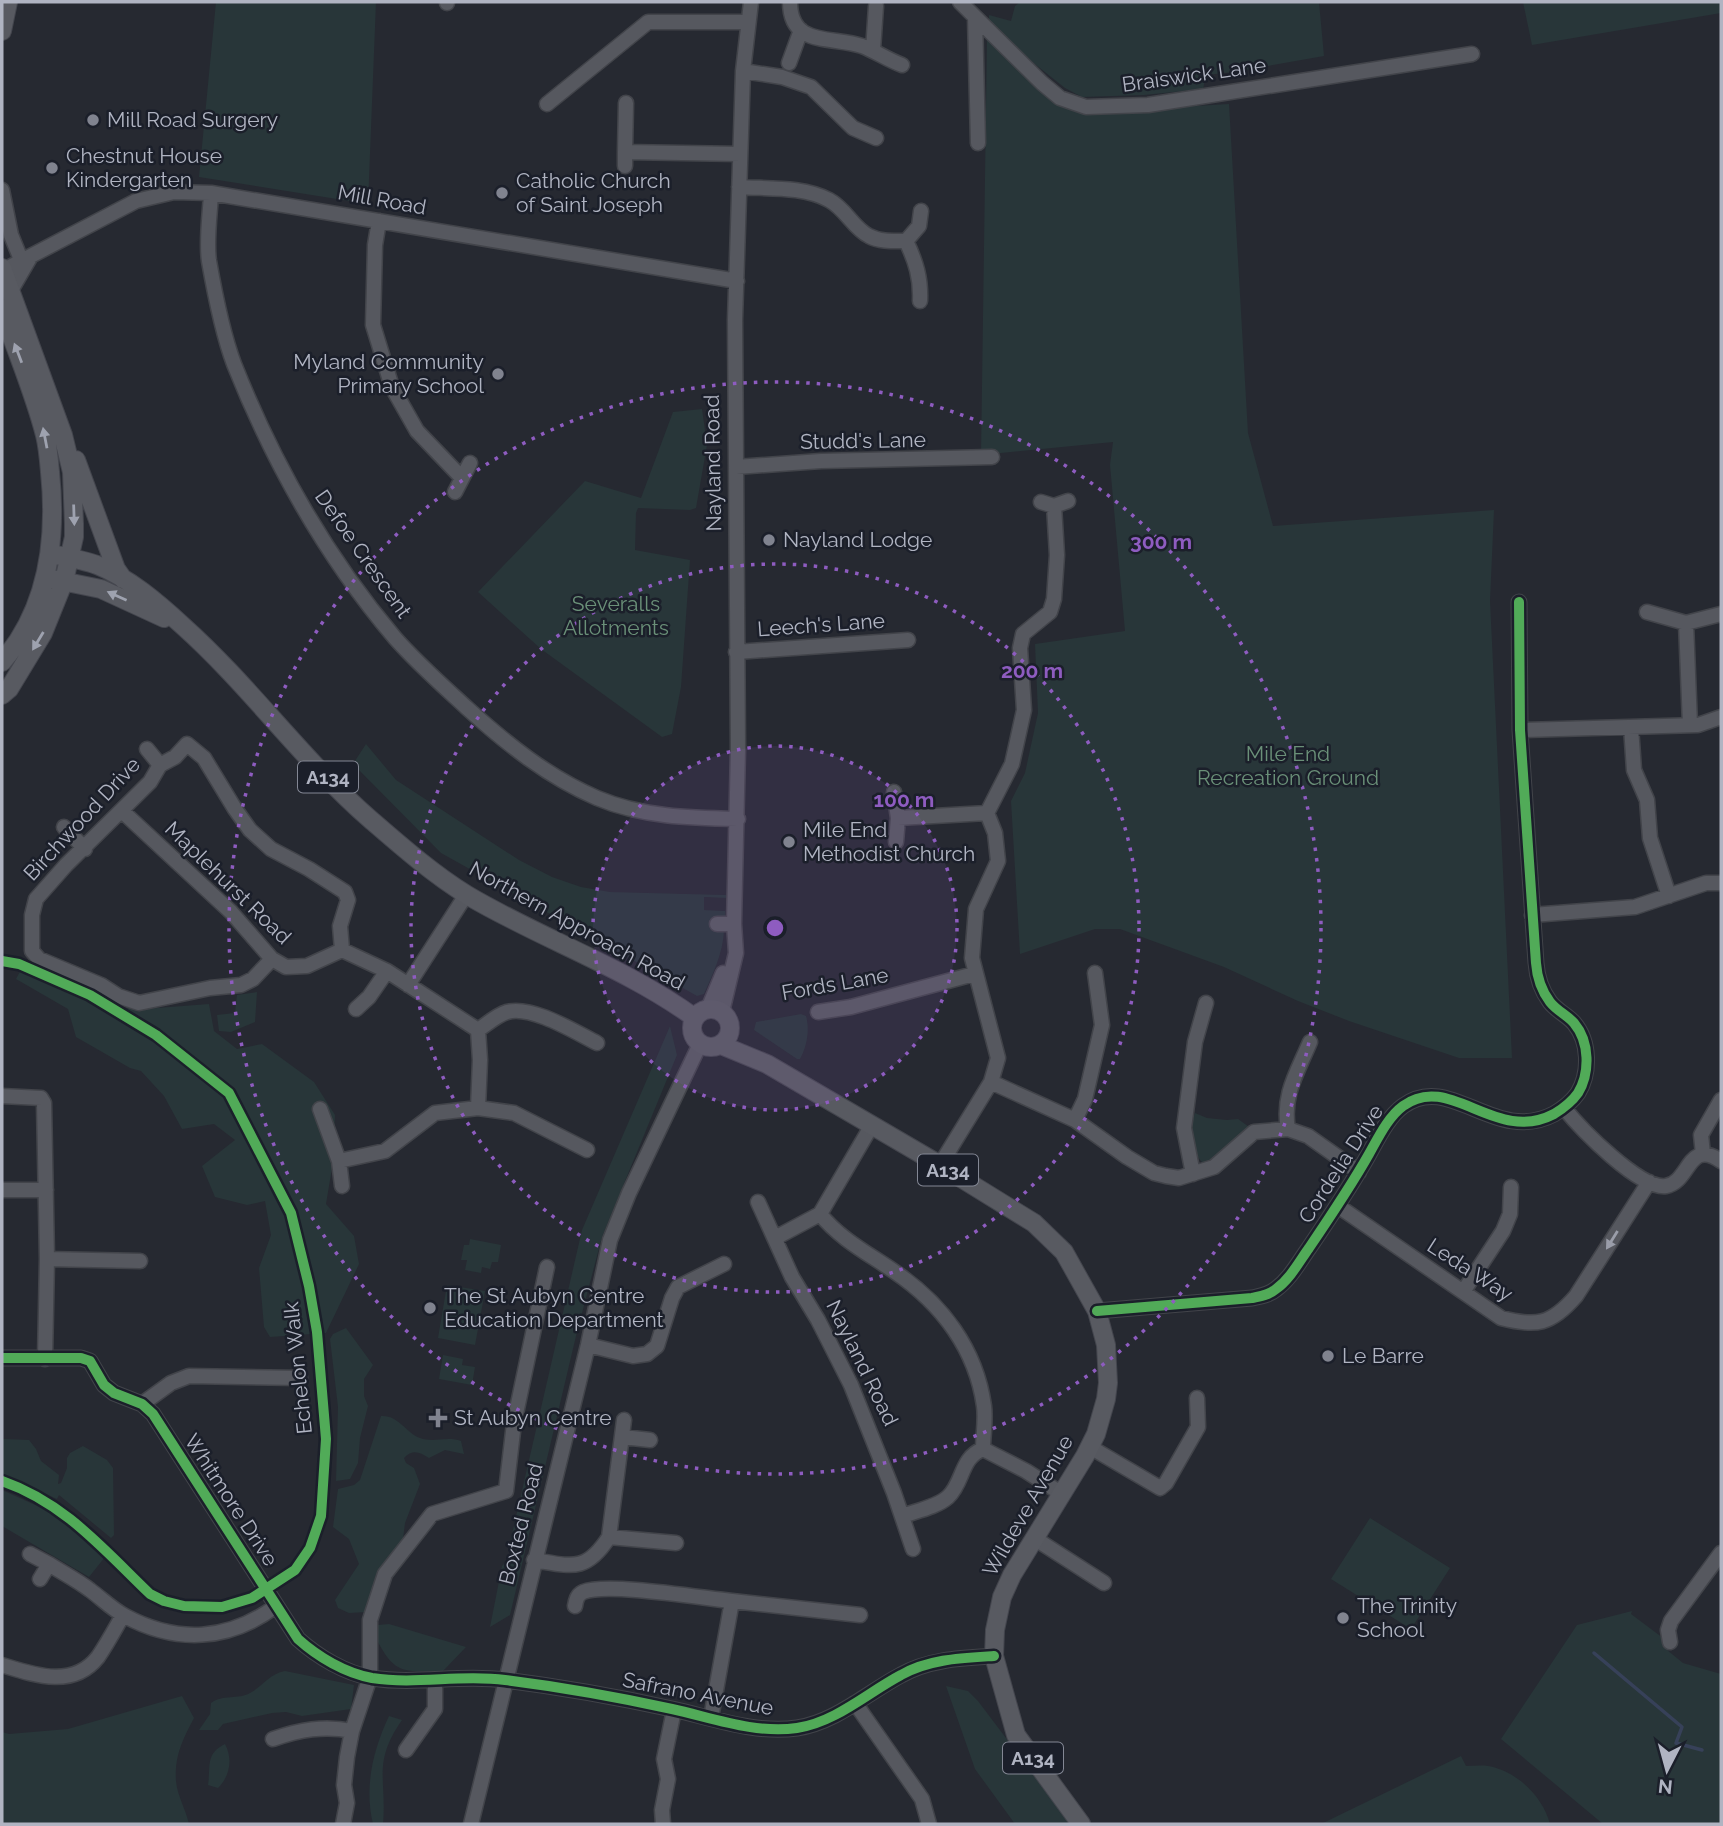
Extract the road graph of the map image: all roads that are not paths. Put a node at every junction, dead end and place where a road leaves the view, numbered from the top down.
1 (8, 2) edge
2 (751, 2) edge
3 (790, 2) edge
4 (960, 2) edge
5 (876, 6) dead end
6 (975, 17) junction
7 (747, 22) junction
8 (801, 30) junction
9 (2, 31) edge
10 (873, 50) junction
11 (1472, 54) dead end
12 (789, 63) dead end
13 (902, 65) dead end
14 (743, 71) junction
15 (626, 103) dead end
16 (547, 104) dead end
17 (876, 138) dead end
18 (978, 143) dead end
19 (740, 154) junction
20 (739, 187) junction
21 (2, 190) edge
22 (211, 193) junction
23 (921, 211) dead end
24 (379, 220) junction
25 (906, 241) junction
26 (26, 259) junction
27 (2, 270) edge
28 (737, 281) junction
29 (6, 294) edge
30 (920, 301) dead end
31 (2, 309) edge
32 (63, 435) junction
33 (992, 457) dead end
34 (470, 463) dead end
35 (736, 467) junction
36 (462, 478) junction
37 (455, 492) dead end
38 (1054, 503) dead end
39 (51, 554) junction
40 (70, 558) junction
41 (55, 579) junction
42 (123, 579) junction
43 (1519, 602) dead end
44 (1647, 612) dead end
45 (1721, 614) edge
46 (1686, 623) junction
47 (198, 639) junction
48 (908, 640) dead end
49 (736, 652) junction
50 (2, 663) edge
51 (2, 695) edge
52 (1721, 717) edge
53 (1690, 725) junction
54 (1631, 727) junction
55 (1520, 730) junction
56 (146, 750) dead end
57 (160, 765) junction
58 (894, 792) dead end
59 (122, 811) junction
60 (987, 813) junction
61 (898, 818) junction
62 (738, 819) junction
63 (64, 827) dead end
64 (896, 842) dead end
65 (85, 849) junction
66 (1721, 883) edge
67 (466, 894) junction
68 (1670, 896) junction
69 (1532, 915) junction
70 (717, 924) dead end
71 (734, 928) junction
72 (342, 950) junction
73 (272, 958) junction
74 (387, 971) junction
75 (1095, 973) dead end
76 (974, 974) junction
77 (408, 985) junction
78 (1206, 1003) dead end
79 (356, 1009) dead end
80 (818, 1013) dead end
81 (714, 1017) junction
82 (478, 1030) junction
83 (1310, 1042) dead end
84 (597, 1043) dead end
85 (700, 1044) junction
86 (721, 1045) junction
87 (767, 1063) junction
88 (991, 1082) junction
89 (2, 1096) edge
90 (1721, 1100) edge
91 (478, 1108) junction
92 (1564, 1108) junction
93 (320, 1109) dead end
94 (1075, 1120) junction
95 (872, 1125) junction
96 (1288, 1129) junction
97 (587, 1150) dead end
98 (1703, 1154) junction
99 (339, 1161) junction
100 (1721, 1161) edge
101 (940, 1165) junction
102 (1359, 1172) junction
103 (1193, 1174) junction
104 (1649, 1182) junction
105 (342, 1186) dead end
106 (1511, 1187) dead end
107 (2, 1190) edge
108 (46, 1190) junction
109 (758, 1202) dead end
110 (1338, 1206) junction
111 (820, 1214) junction
112 (775, 1237) junction
113 (47, 1259) junction
114 (140, 1261) dead end
115 (724, 1264) dead end
116 (547, 1267) dead end
117 (1463, 1292) junction
118 (1097, 1311) junction
119 (587, 1345) junction
120 (2, 1359) edge
121 (46, 1359) junction
122 (300, 1378) dead end
123 (1197, 1398) dead end
124 (142, 1404) junction
125 (624, 1420) dead end
126 (623, 1437) junction
127 (650, 1440) dead end
128 (1090, 1447) junction
129 (983, 1449) junction
130 (1062, 1494) junction
131 (902, 1516) junction
132 (609, 1537) junction
133 (1034, 1538) junction
134 (676, 1543) dead end
135 (913, 1549) dead end
136 (1721, 1553) edge
137 (30, 1554) dead end
138 (534, 1560) junction
139 (49, 1564) junction
140 (40, 1579) dead end
141 (1104, 1583) dead end
142 (732, 1601) junction
143 (575, 1605) dead end
144 (276, 1606) junction
145 (123, 1615) junction
146 (860, 1615) dead end
147 (1670, 1642) dead end
148 (993, 1657) junction
149 (2, 1665) edge
150 (370, 1677) junction
151 (435, 1680) junction
152 (506, 1680) junction
153 (855, 1703) junction
154 (674, 1710) junction
155 (712, 1718) junction
156 (352, 1731) junction
157 (273, 1739) dead end
158 (405, 1750) dead end
159 (343, 1824) edge
160 (471, 1824) edge
161 (663, 1824) edge
162 (929, 1824) edge
163 (1081, 1824) edge

1 - 9 main road
2 - 7 street, Nayland Road
3 - 8 street
4 - 6 street, Braiswick Lane
5 - 10 street
6 - 11 street, Braiswick Lane
6 - 18 street
7 - 14 street, Nayland Road
7 - 16 street
8 - 10 street
8 - 12 street
10 - 13 street
14 - 17 street
14 - 19 street, Nayland Road
15 - 19 street
19 - 20 street, Nayland Road
20 - 25 street
20 - 28 street, Nayland Road
21 - 26 street
22 - 24 street, Mill Road
22 - 26 street, Mill Road
22 - 62 street, Defoe Crescent
23 - 25 street
24 - 28 street, Mill Road
24 - 36 street
25 - 30 street
26 - 27 street, Mill Road
26 - 29 street
27 - 29 main road, Northern Approach Road / A134
28 - 35 street, Nayland Road
29 - 32 main road, Northern Approach Road / A134
39 -> 31 main road
32 -> 40 main road, Northern Approach Road / A134
32 - 42 main road, Northern Approach Road / A134
33 - 35 street, Studd's Lane
34 - 36 street
35 - 49 street, Nayland Road
36 - 37 street
38 - 60 street
39 - 40 main road, Northern Approach Road / A134
39 - 41 main road
40 - 41 main road
40 - 42 main road, Northern Approach Road / A134
47 -> 41 main road, Northern Approach Road / A134
41 - 50 main road
41 -> 51 main road
42 - 47 main road, Northern Approach Road / A134
43 - 55 street
44 - 46 street
45 - 46 street
46 - 53 street
47 - 67 main road, Northern Approach Road / A134
48 - 49 street, Leech's Lane
49 - 62 street, Nayland Road
52 - 53 street
53 - 54 street
54 - 55 street
54 - 68 street
55 - 69 street
56 - 57 street
57 - 59 street, Birchwood Drive
57 - 72 street, Birchwood Drive
58 - 61 street
59 - 65 street, Birchwood Drive
59 - 73 street, Maplehurst Road
60 - 61 street
60 - 76 street
61 - 64 street
62 - 71 street, Nayland Road
63 - 65 street
65 - 73 street, Birchwood Drive
66 - 68 street
67 - 77 street
67 - 81 main road, Northern Approach Road / A134
68 - 69 street
69 - 92 street
70 - 71 street
71 - 81 street, Nayland Road
72 - 73 street, Maplehurst Road
72 - 74 street
74 - 77 street
74 - 79 street
75 - 94 street
76 - 80 street, Fords Lane
76 - 88 street
77 - 82 street
78 - 103 street
81 - 85 main road
81 - 86 main road
81 - 87 main road, Wildeve Avenue / A134
82 - 84 street
82 - 91 street
83 - 96 street
85 - 86 main road, Wildeve Avenue
85 - 119 street, Boxted Road
86 - 87 main road, Wildeve Avenue / A134
87 - 95 main road, Wildeve Avenue / A134
88 - 94 street
88 - 101 street
89 - 108 street
90 - 98 street
91 - 97 street
91 - 99 street
92 - 102 street, Cordelia Drive
92 - 104 street
93 - 99 street
94 - 103 street
95 - 101 main road, Wildeve Avenue / A134
95 - 111 street
96 - 102 street
96 - 103 street
98 - 100 street
98 - 104 street
99 - 105 street
101 - 118 main road, Wildeve Avenue / A134
102 - 110 street, Cordelia Drive
104 -> 117 street, Leda Way
106 - 117 street
107 - 108 street
108 - 113 street
109 - 112 street, Nayland Road
110 - 117 street, Leda Way
110 - 118 street, Cordelia Drive
111 - 112 street
111 - 129 street
112 - 131 street, Nayland Road
113 - 114 street
113 - 121 street
115 - 119 street
116 - 150 street
118 - 128 main road, Wildeve Avenue / A134
119 - 138 street, Boxted Road
120 - 121 street, Whitmore Drive
121 - 124 street, Whitmore Drive
122 - 124 street
123 - 128 street
124 - 144 street, Whitmore Drive
125 - 126 street
126 - 127 street
126 - 132 street
128 - 130 main road, Wildeve Avenue / A134
129 - 130 street
129 - 131 street
130 - 133 main road, Wildeve Avenue / A134
131 - 135 street, Nayland Road
132 - 134 street
132 - 138 street
133 - 141 street
133 - 148 main road, Wildeve Avenue / A134
136 - 147 street
137 - 139 street
138 - 152 street, Boxted Road
139 - 140 street
139 - 145 street
142 - 143 street
142 - 146 street
142 - 155 street
144 - 145 street
144 - 150 street, Whitmore Drive
145 - 149 street
148 - 153 street, Safrano Avenue
148 - 163 main road, Wildeve Avenue / A134
150 - 151 street, Whitmore Drive
150 - 156 street
151 - 152 street, Whitmore Drive
151 - 158 street
152 - 154 street, Safrano Avenue
152 - 160 street, Boxted Road
153 - 155 street, Safrano Avenue
153 - 162 street
154 - 155 street, Safrano Avenue
154 - 161 street
156 - 157 street
156 - 159 street

